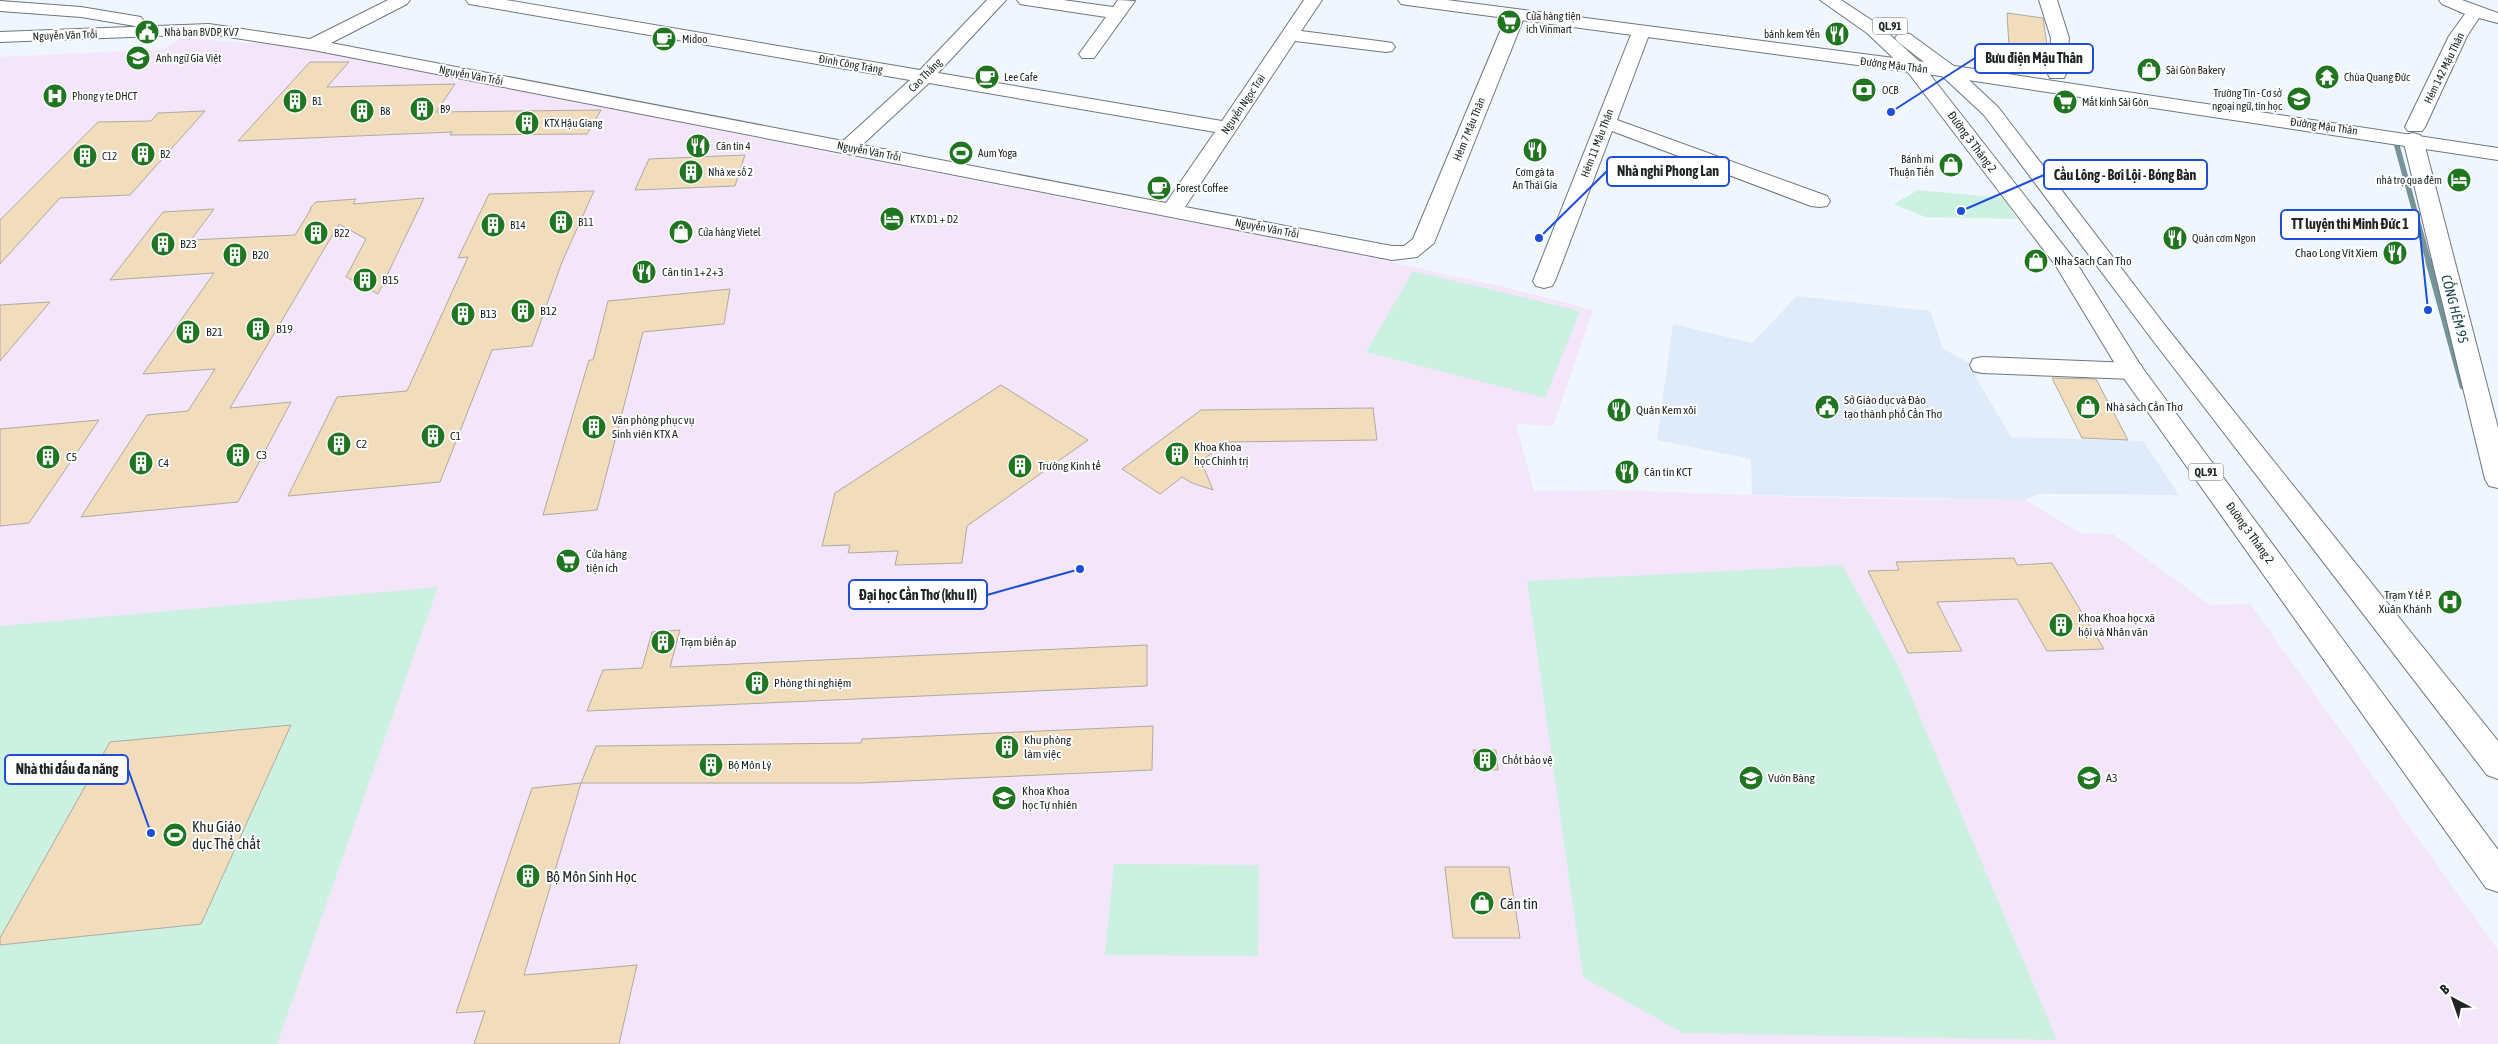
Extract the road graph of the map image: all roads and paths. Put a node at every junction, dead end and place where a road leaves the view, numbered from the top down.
1 (402, 0) edge
2 (475, 0) edge
3 (997, 0) edge
4 (1026, 0) edge
5 (1313, 0) edge
6 (1407, 0) edge
7 (1829, 0) edge
8 (1850, 0) edge
9 (2048, 0) edge
10 (2448, 0) edge
11 (1439, 2) edge
12 (0, 6) edge
13 (1122, 6) edge
14 (2473, 6) edge
15 (2498, 7) edge
16 (1521, 8) edge
17 (2498, 18) edge
18 (159, 32) junction
19 (1641, 32) junction
20 (1290, 35) junction
21 (0, 37) edge
22 (313, 44) junction
23 (1386, 47) dead end
24 (1088, 54) dead end
25 (1914, 59) junction
26 (1948, 71) junction
27 (2057, 74) junction
28 (924, 77) junction
29 (1605, 122) junction
30 (1228, 128) junction
31 (2414, 133) junction
32 (2498, 141) edge
33 (848, 146) junction
34 (2498, 154) edge
35 (1819, 201) dead end
36 (1173, 209) junction
37 (1423, 244) joint
38 (1544, 281) dead end
39 (1982, 365) dead end
40 (2132, 371) junction
41 (2498, 479) edge
42 (2498, 765) edge
43 (2498, 877) edge

1 - 22 main road
2 - 28 main road, Đinh Công Tráng
3 - 28 main road, Cao Thắng
4 - 13 main road
5 - 20 main road, Nguyễn Ngọc Trai
6 - 11 main road, Đường Mậu Thân
7 - 25 main road, QL.91
8 - 25 main road, QL.91
9 - 27 main road
10 - 14 main road
11 - 16 main road, Đường Mậu Thân
12 - 18 main road, Nguyễn Văn Trỗi
13 - 24 main road
14 - 15 main road
14 - 17 main road
14 - 31 main road, Hẻm 142 Mậu Thân
16 - 19 main road, Đường Mậu Thân
16 - 25 main road, Đường Mậu Thân
16 - 37 main road, Hẻm 7 Mậu Thân
18 - 21 main road, Nguyễn Văn Trỗi
18 - 22 main road, Nguyễn Văn Trỗi
19 - 25 main road, Đường Mậu Thân
19 - 29 main road, Hẻm 11 Mậu Thân
20 - 23 main road
20 - 30 main road, Nguyễn Ngọc Trai
22 - 33 main road, Nguyễn Văn Trỗi
25 - 26 main road, Đường Mậu Thân
25 - 27 main road, Đường Mậu Thân
25 - 40 main road, Đường 3 Tháng 2 / QL.91
26 - 31 main road, Đường Mậu Thân
26 - 42 main road
27 - 31 main road, Đường Mậu Thân
28 - 30 main road, Đinh Công Tráng
28 - 33 main road, Cao Thắng
29 - 35 main road
29 - 38 main road, Hẻm 11 Mậu Thân
30 - 36 main road, Nguyễn Ngọc Trai
31 - 32 main road, Đường Mậu Thân
31 - 34 main road, Đường Mậu Thân
31 - 41 main road
33 - 36 main road, Nguyễn Văn Trỗi
36 - 37 main road, Nguyễn Văn Trỗi
39 - 40 main road
40 - 43 main road, Đường 3 Tháng 2 / QL.91

